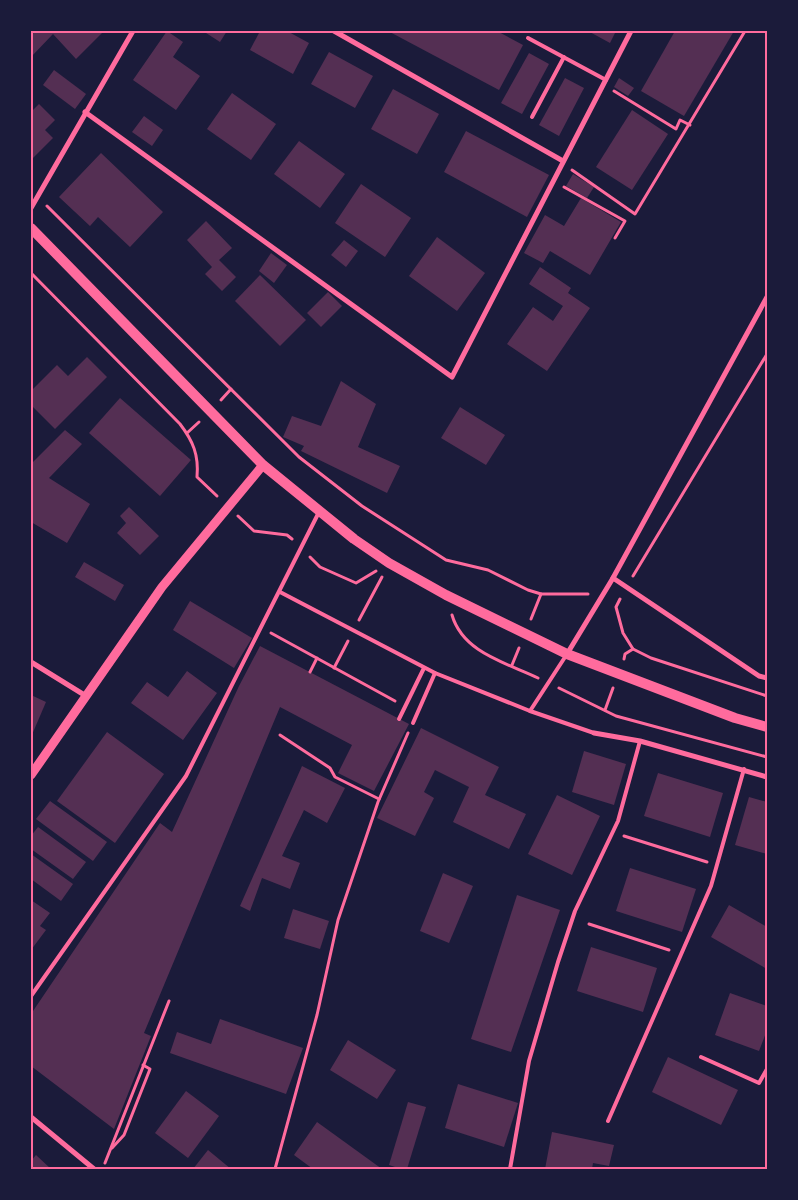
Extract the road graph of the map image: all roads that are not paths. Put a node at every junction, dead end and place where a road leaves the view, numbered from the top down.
1 (133, 31) edge
2 (334, 31) edge
3 (631, 31) edge
4 (528, 38) dead end
5 (564, 57) junction
6 (606, 80) junction
7 (85, 112) junction
8 (532, 117) dead end
9 (563, 160) junction
10 (31, 208) edge
11 (31, 228) edge
12 (767, 297) edge
13 (263, 465) junction
14 (319, 512) junction
15 (613, 578) junction
16 (280, 592) junction
17 (567, 654) junction
18 (31, 662) edge
19 (424, 668) junction
20 (435, 674) junction
21 (767, 678) edge
22 (86, 696) junction
23 (530, 712) junction
24 (399, 719) dead end
25 (413, 723) road end
26 (767, 727) edge
27 (594, 733) joint
28 (640, 741) junction
29 (744, 769) junction
30 (31, 775) edge
31 (767, 777) edge
32 (31, 996) edge
33 (701, 1057) dead end
34 (767, 1069) edge
35 (31, 1117) edge
36 (608, 1120) dead end
37 (94, 1169) edge
38 (510, 1169) edge

1 - 7 street
2 - 9 street
3 - 6 street
4 - 5 lane
5 - 6 lane
5 - 8 lane
6 - 9 street
7 - 9 street
7 - 10 street
11 - 13 main road
12 - 15 street
13 - 14 main road
13 - 22 street
14 - 16 lane
14 - 17 main road
15 - 17 street
15 - 21 street
16 - 19 lane
16 - 32 lane
17 - 23 lane
17 - 26 main road
18 - 22 street
19 - 20 lane
19 - 24 lane
20 - 23 lane
20 - 25 lane
22 - 30 street
23 - 27 lane
27 - 28 street
28 - 29 street
28 - 38 lane
29 - 31 street
29 - 36 lane
33 - 34 lane
35 - 37 street

